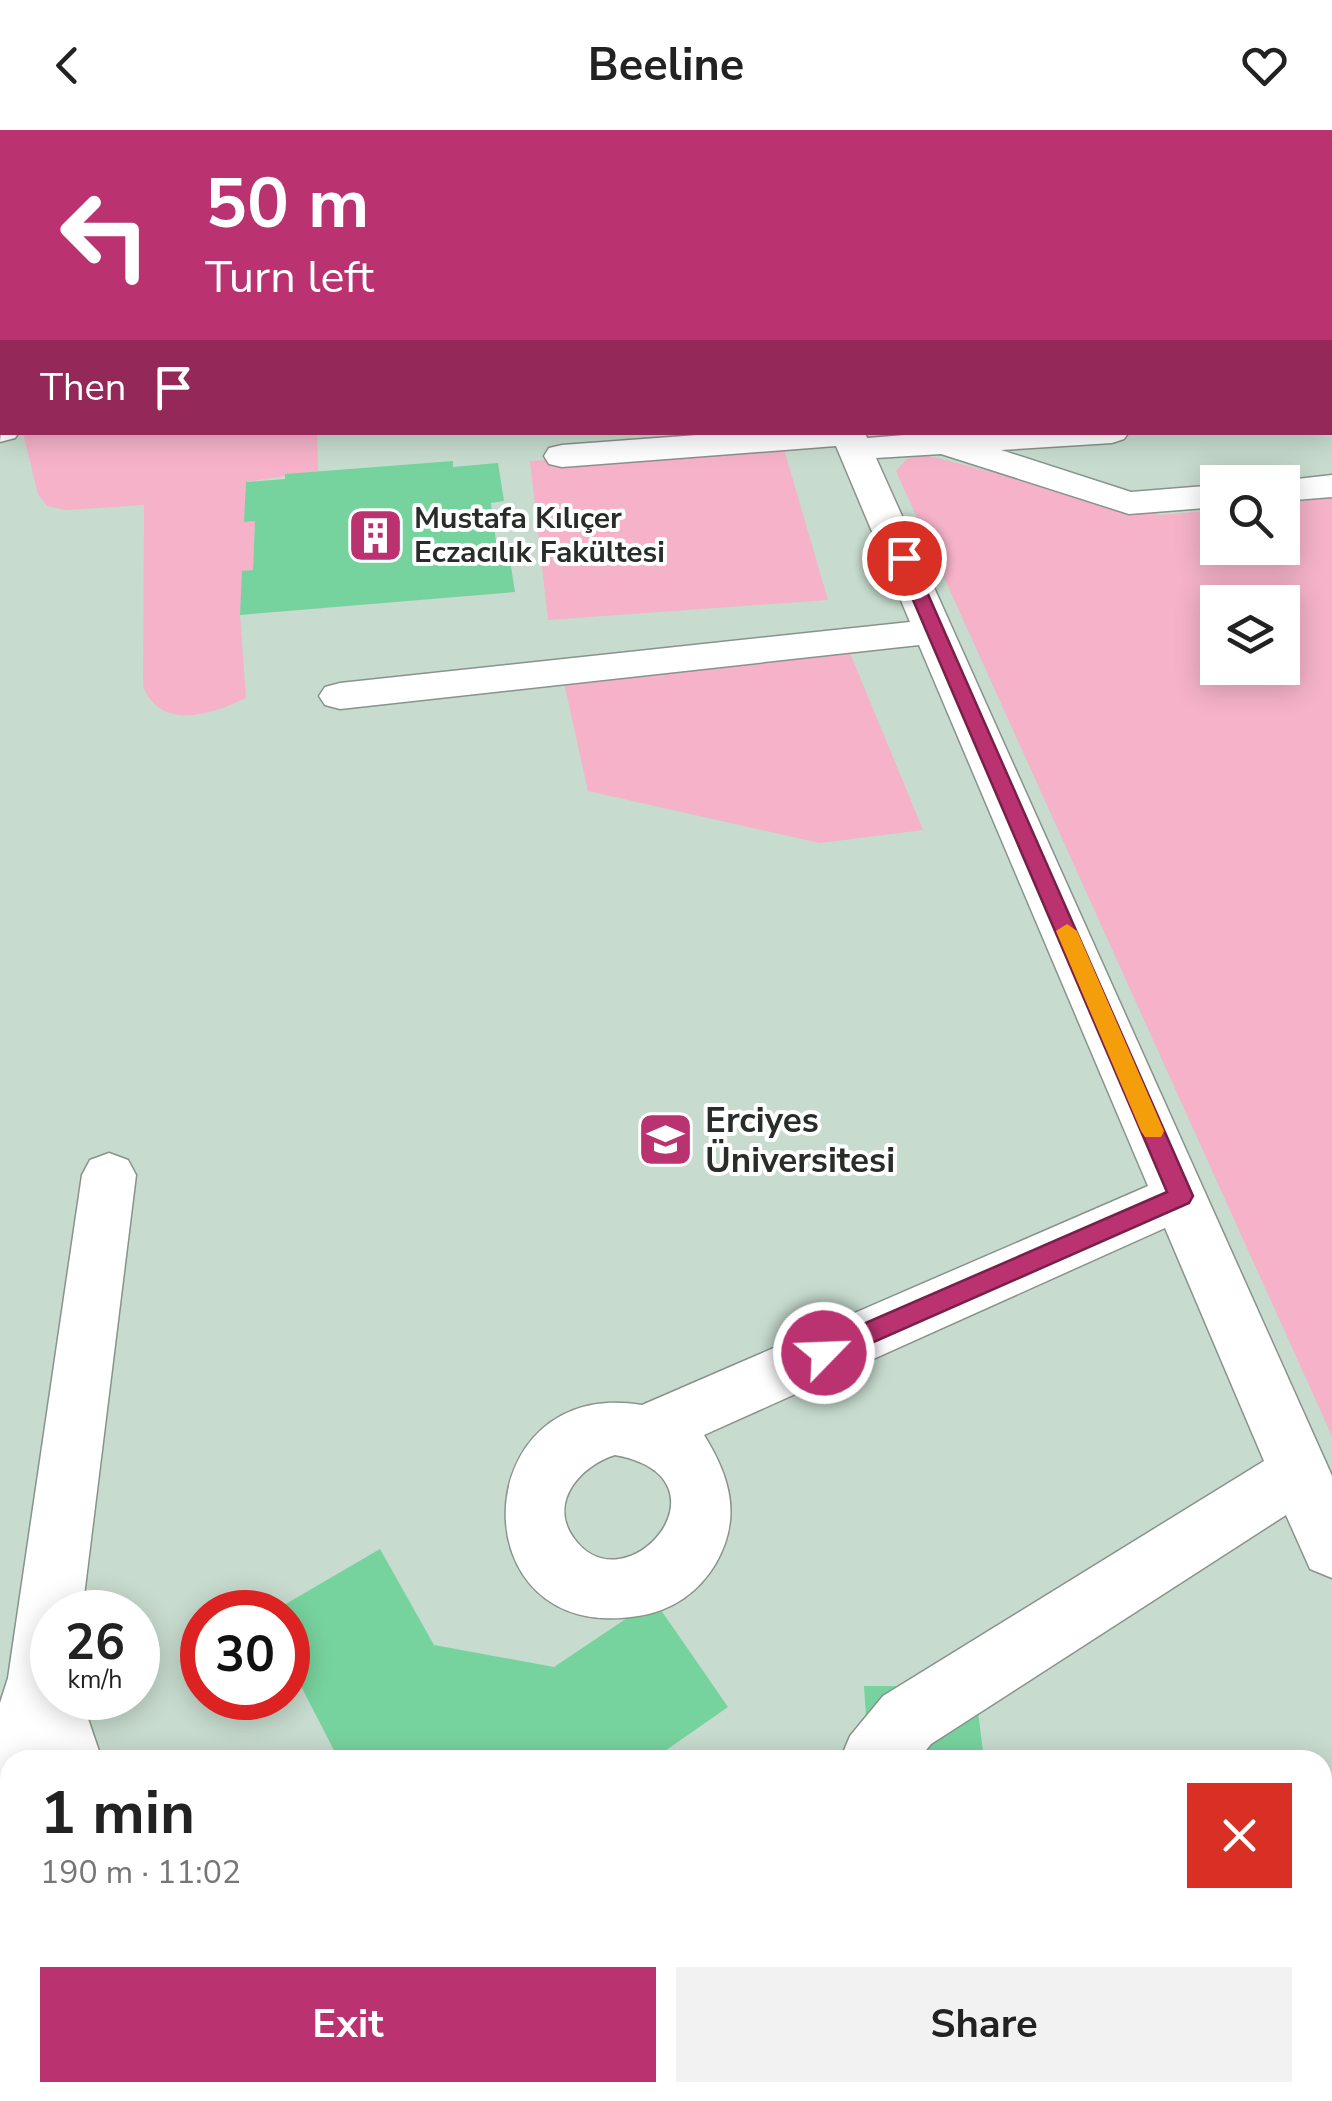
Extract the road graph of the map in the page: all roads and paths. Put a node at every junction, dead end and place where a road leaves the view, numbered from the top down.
1 (1066, 435) edge
2 (850, 439) edge
3 (944, 443) junction
4 (562, 456) dead end
5 (1332, 486) edge
6 (1300, 489) edge
7 (1200, 497) edge
8 (936, 632) junction
9 (340, 696) dead end
10 (109, 1175) dead end
11 (1181, 1196) junction
12 (646, 1432) dead end
13 (1299, 1473) junction
14 (1332, 1548) edge
15 (54, 1590) edge
16 (30, 1717) edge
17 (55, 1720) edge
18 (20, 1750) edge
19 (65, 1750) edge
20 (882, 1750) edge

1 - 3 street
2 - 3 street
2 - 4 street
2 - 8 street
3 - 7 street
5 - 6 street
8 - 9 street
8 - 11 street
10 - 15 street
11 - 12 street
11 - 13 street
13 - 14 street
13 - 20 street
16 - 18 street
17 - 19 street

